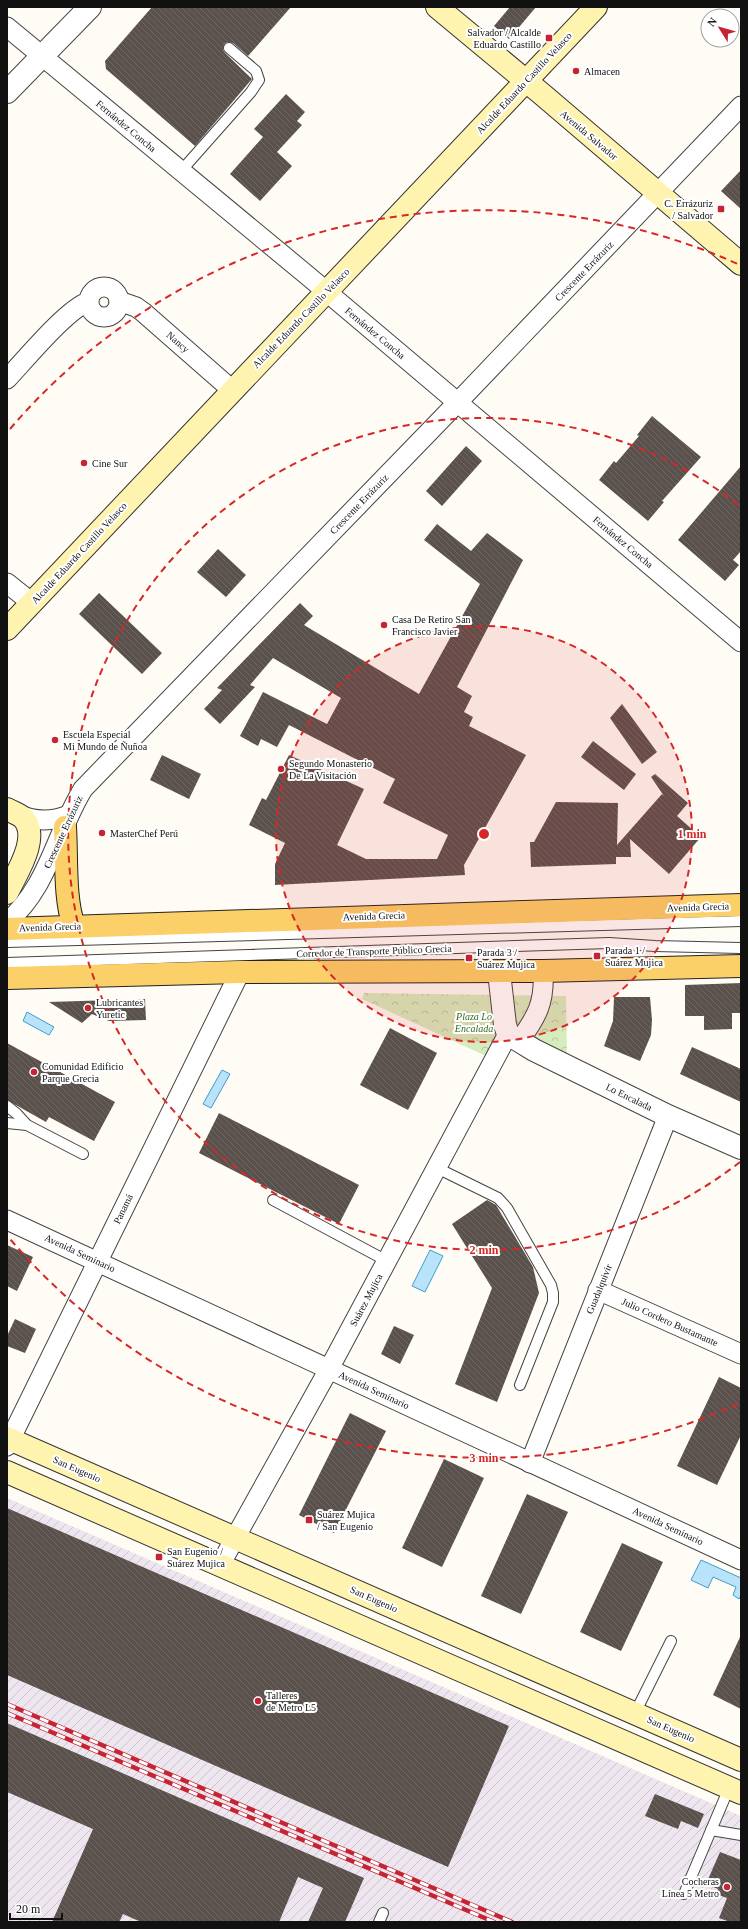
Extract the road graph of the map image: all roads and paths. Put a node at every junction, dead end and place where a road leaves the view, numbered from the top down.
1 (90, 7) edge
2 (436, 7) edge
3 (596, 7) edge
4 (7, 27) edge
5 (229, 48) dead end
6 (43, 56) junction
7 (526, 81) junction
8 (7, 92) edge
9 (741, 106) edge
10 (181, 171) junction
11 (658, 193) junction
12 (741, 264) edge
13 (326, 292) junction
14 (7, 379) edge
15 (232, 390) junction
16 (458, 403) junction
17 (7, 583) edge
18 (32, 603) junction
19 (7, 629) edge
20 (741, 642) edge
21 (12, 812) edge
22 (67, 821) junction
23 (7, 892) edge
24 (741, 905) edge
25 (741, 921) edge
26 (7, 922) edge
27 (74, 926) junction
28 (7, 929) edge
29 (7, 942) edge
30 (741, 948) edge
31 (7, 963) edge
32 (741, 966) edge
33 (543, 971) junction
34 (240, 972) junction
35 (499, 972) junction
36 (7, 978) edge
37 (514, 1037) junction
38 (7, 1106) edge
39 (668, 1116) junction
40 (7, 1123) edge
41 (27, 1125) junction
42 (741, 1148) edge
43 (83, 1154) dead end
44 (437, 1168) junction
45 (273, 1200) dead end
46 (7, 1220) edge
47 (98, 1261) junction
48 (387, 1261) junction
49 (598, 1290) junction
50 (741, 1354) edge
51 (329, 1369) junction
52 (520, 1385) dead end
53 (8, 1441) edge
54 (530, 1463) junction
55 (7, 1472) edge
56 (235, 1538) junction
57 (741, 1560) edge
58 (220, 1565) junction
59 (409, 1614) junction
60 (671, 1640) dead end
61 (397, 1643) junction
62 (635, 1713) junction
63 (672, 1730) junction
64 (658, 1757) junction
65 (741, 1760) edge
66 (735, 1791) edge
67 (711, 1830) junction
68 (741, 1834) edge
69 (684, 1894) dead end

1 - 6 street
2 - 7 main road, Avenida Salvador
3 - 7 main road, Alcalde Eduardo Castillo Velasco
4 - 6 street, Fernández Concha
5 - 10 lane
6 - 8 street
6 - 10 street, Fernández Concha
7 - 11 main road, Avenida Salvador
7 - 13 main road, Alcalde Eduardo Castillo Velasco
9 - 11 street, Crescente Errázuriz
10 - 13 street, Fernández Concha
11 - 12 main road, Avenida Salvador
11 - 16 street, Crescente Errázuriz
13 - 15 main road, Alcalde Eduardo Castillo Velasco
13 - 16 street, Fernández Concha
14 - 15 street, Nancy
15 - 18 main road, Alcalde Eduardo Castillo Velasco
16 - 20 street, Fernández Concha
16 - 22 street, Crescente Errázuriz
17 - 18 street
18 - 19 main road, Alcalde Eduardo Castillo Velasco
21 - 22 street
21 - 23 main road
22 - 26 street, Crescente Errázuriz
22 - 27 main road
24 - 27 main road, Avenida Grecia
25 - 29 lane, Corredor de Transporte Público Grecia
27 - 28 main road, Avenida Grecia
30 - 31 lane, Corredor de Transporte Público Grecia
32 - 33 main road
33 - 35 main road
33 - 37 street
34 - 35 main road
34 - 36 main road
34 - 47 street, Panamá
35 - 37 street
37 - 39 street, Lo Encalada
37 - 44 street, Suárez Mujica
38 - 41 lane
39 - 42 street, Lo Encalada
39 - 49 street, Guadalquivir
40 - 41 lane
41 - 43 lane
44 - 48 street, Suárez Mujica
44 - 52 lane
45 - 48 lane
46 - 47 street, Avenida Seminario
47 - 51 street, Avenida Seminario
47 - 53 street, Panamá
48 - 51 street, Suárez Mujica
49 - 50 street, Julio Cordero Bustamante
49 - 54 street, Guadalquivir
51 - 54 street, Avenida Seminario
51 - 56 street, Suárez Mujica
53 - 56 main road, San Eugenio
54 - 57 street, Avenida Seminario
55 - 58 main road
56 - 58 street, Suárez Mujica
56 - 59 main road, San Eugenio
58 - 61 main road
59 - 61 main road
59 - 62 main road, San Eugenio
60 - 62 lane
61 - 64 main road
62 - 63 main road, San Eugenio
63 - 64 main road
63 - 65 main road, San Eugenio
64 - 66 main road
66 - 67 lane
67 - 68 lane
67 - 69 lane

